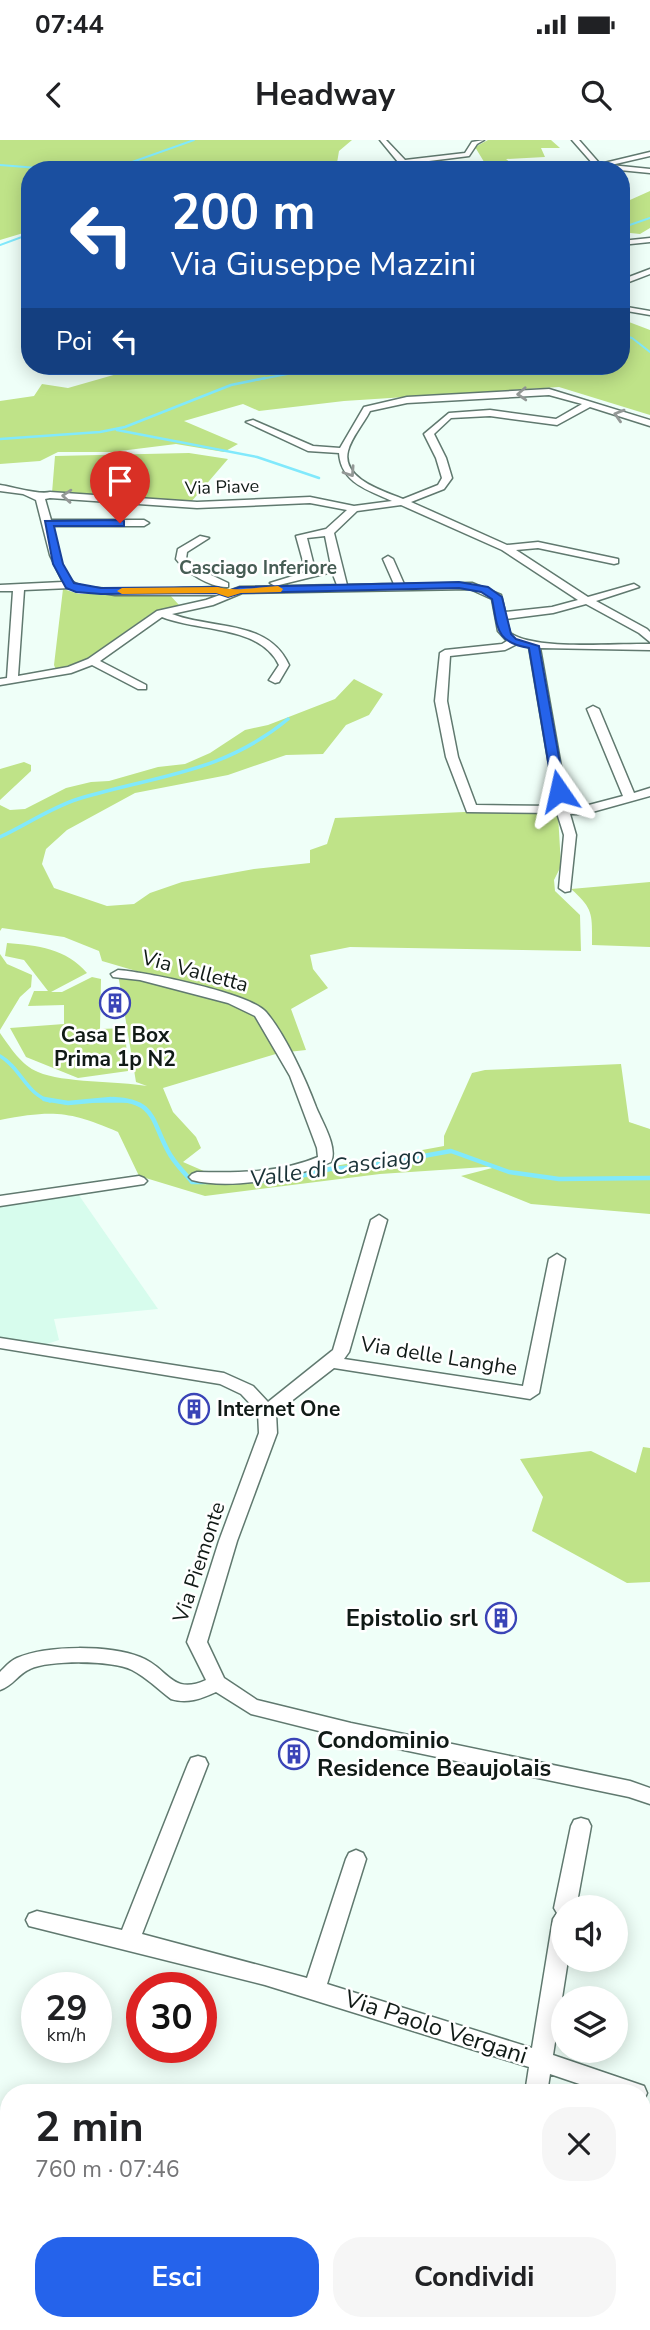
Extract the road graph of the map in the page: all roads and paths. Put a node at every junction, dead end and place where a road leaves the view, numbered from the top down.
1 (383, 140) edge
2 (481, 140) edge
3 (575, 140) edge
4 (650, 154) edge
5 (400, 161) edge
6 (414, 161) edge
7 (594, 161) edge
8 (620, 161) edge
9 (630, 169) edge
10 (650, 171) edge
11 (650, 240) edge
12 (637, 241) junction
13 (630, 242) edge
14 (646, 252) dead end
15 (650, 271) edge
16 (630, 279) edge
17 (650, 305) edge
18 (630, 310) edge
19 (640, 312) junction
20 (650, 313) edge
21 (588, 404) junction
22 (250, 422) dead end
23 (650, 423) edge
24 (343, 451) junction
25 (0, 488) edge
26 (40, 498) junction
27 (404, 502) junction
28 (354, 509) junction
29 (48, 523) junction
30 (144, 523) dead end
31 (329, 532) junction
32 (204, 538) dead end
33 (506, 548) junction
34 (388, 559) dead end
35 (614, 561) dead end
36 (336, 568) junction
37 (313, 575) junction
38 (70, 585) junction
39 (19, 586) junction
40 (0, 587) edge
41 (400, 587) junction
42 (634, 587) dead end
43 (266, 589) junction
44 (223, 590) junction
45 (340, 591) junction
46 (584, 599) junction
47 (161, 613) junction
48 (501, 615) junction
49 (650, 639) edge
50 (513, 642) junction
51 (534, 646) junction
52 (650, 647) edge
53 (92, 661) junction
54 (275, 680) dead end
55 (6, 681) edge
56 (142, 687) dead end
57 (593, 709) dead end
58 (650, 792) edge
59 (630, 798) junction
60 (563, 812) junction
61 (565, 888) dead end
62 (118, 974) dead end
63 (197, 1177) dead end
64 (139, 1181) dead end
65 (0, 1201) edge
66 (379, 1220) dead end
67 (557, 1259) dead end
68 (0, 1343) edge
69 (331, 1362) junction
70 (267, 1411) junction
71 (0, 1683) edge
72 (217, 1683) junction
73 (198, 1765) dead end
74 (650, 1796) edge
75 (581, 1826) dead end
76 (356, 1859) dead end
77 (568, 1895) edge
78 (37, 1920) dead end
79 (128, 1939) junction
80 (555, 1972) edge
81 (315, 1988) junction
82 (540, 2060) junction
83 (537, 2084) edge
84 (610, 2084) edge

1 - 5 street
2 - 6 street
3 - 7 street
4 - 8 street
9 - 10 street
11 - 12 street
12 - 13 street
12 - 14 street
15 - 16 street
17 - 19 street
18 - 19 street
19 - 20 street
23 -> 21 street
21 -> 24 street
21 - 27 street, Via Piave
22 - 24 street
24 -> 27 street
25 - 26 street, Via Piave
28 -> 26 street, Via Piave
26 - 29 street
27 - 28 street, Via Piave
27 - 33 street
28 - 31 street
29 - 30 street
29 - 38 street
31 - 36 street
31 - 37 street
32 - 44 street
33 - 35 street
33 - 46 street
34 - 41 street
36 - 37 street
36 - 45 street
37 - 43 street
38 - 39 street
38 - 44 street
39 - 40 street
39 - 55 street
41 - 45 street
41 - 48 street
42 - 46 street
43 - 44 street
43 - 45 street
44 - 47 street
46 - 48 street
46 - 49 street
47 - 53 street
47 - 54 street
48 - 50 street
50 - 51 street
50 - 60 street
51 - 52 street
51 - 60 street
53 - 55 street
53 - 56 street
57 - 59 street
58 - 59 street
59 - 60 street
60 - 61 street
62 - 63 street, Via Valletta
64 - 65 street
66 - 69 street
67 - 69 street, Via delle Langhe
68 - 70 street
69 - 70 street
70 - 72 street, Via Piemonte
71 - 72 street
72 - 74 street, Via Piemonte
73 - 79 street
75 - 77 street
76 - 81 street
78 - 79 street, Via Paolo Vergani
79 - 81 street, Via Paolo Vergani
80 - 82 street
81 - 82 street, Via Paolo Vergani
82 - 83 street
82 - 84 street, Via Paolo Vergani

